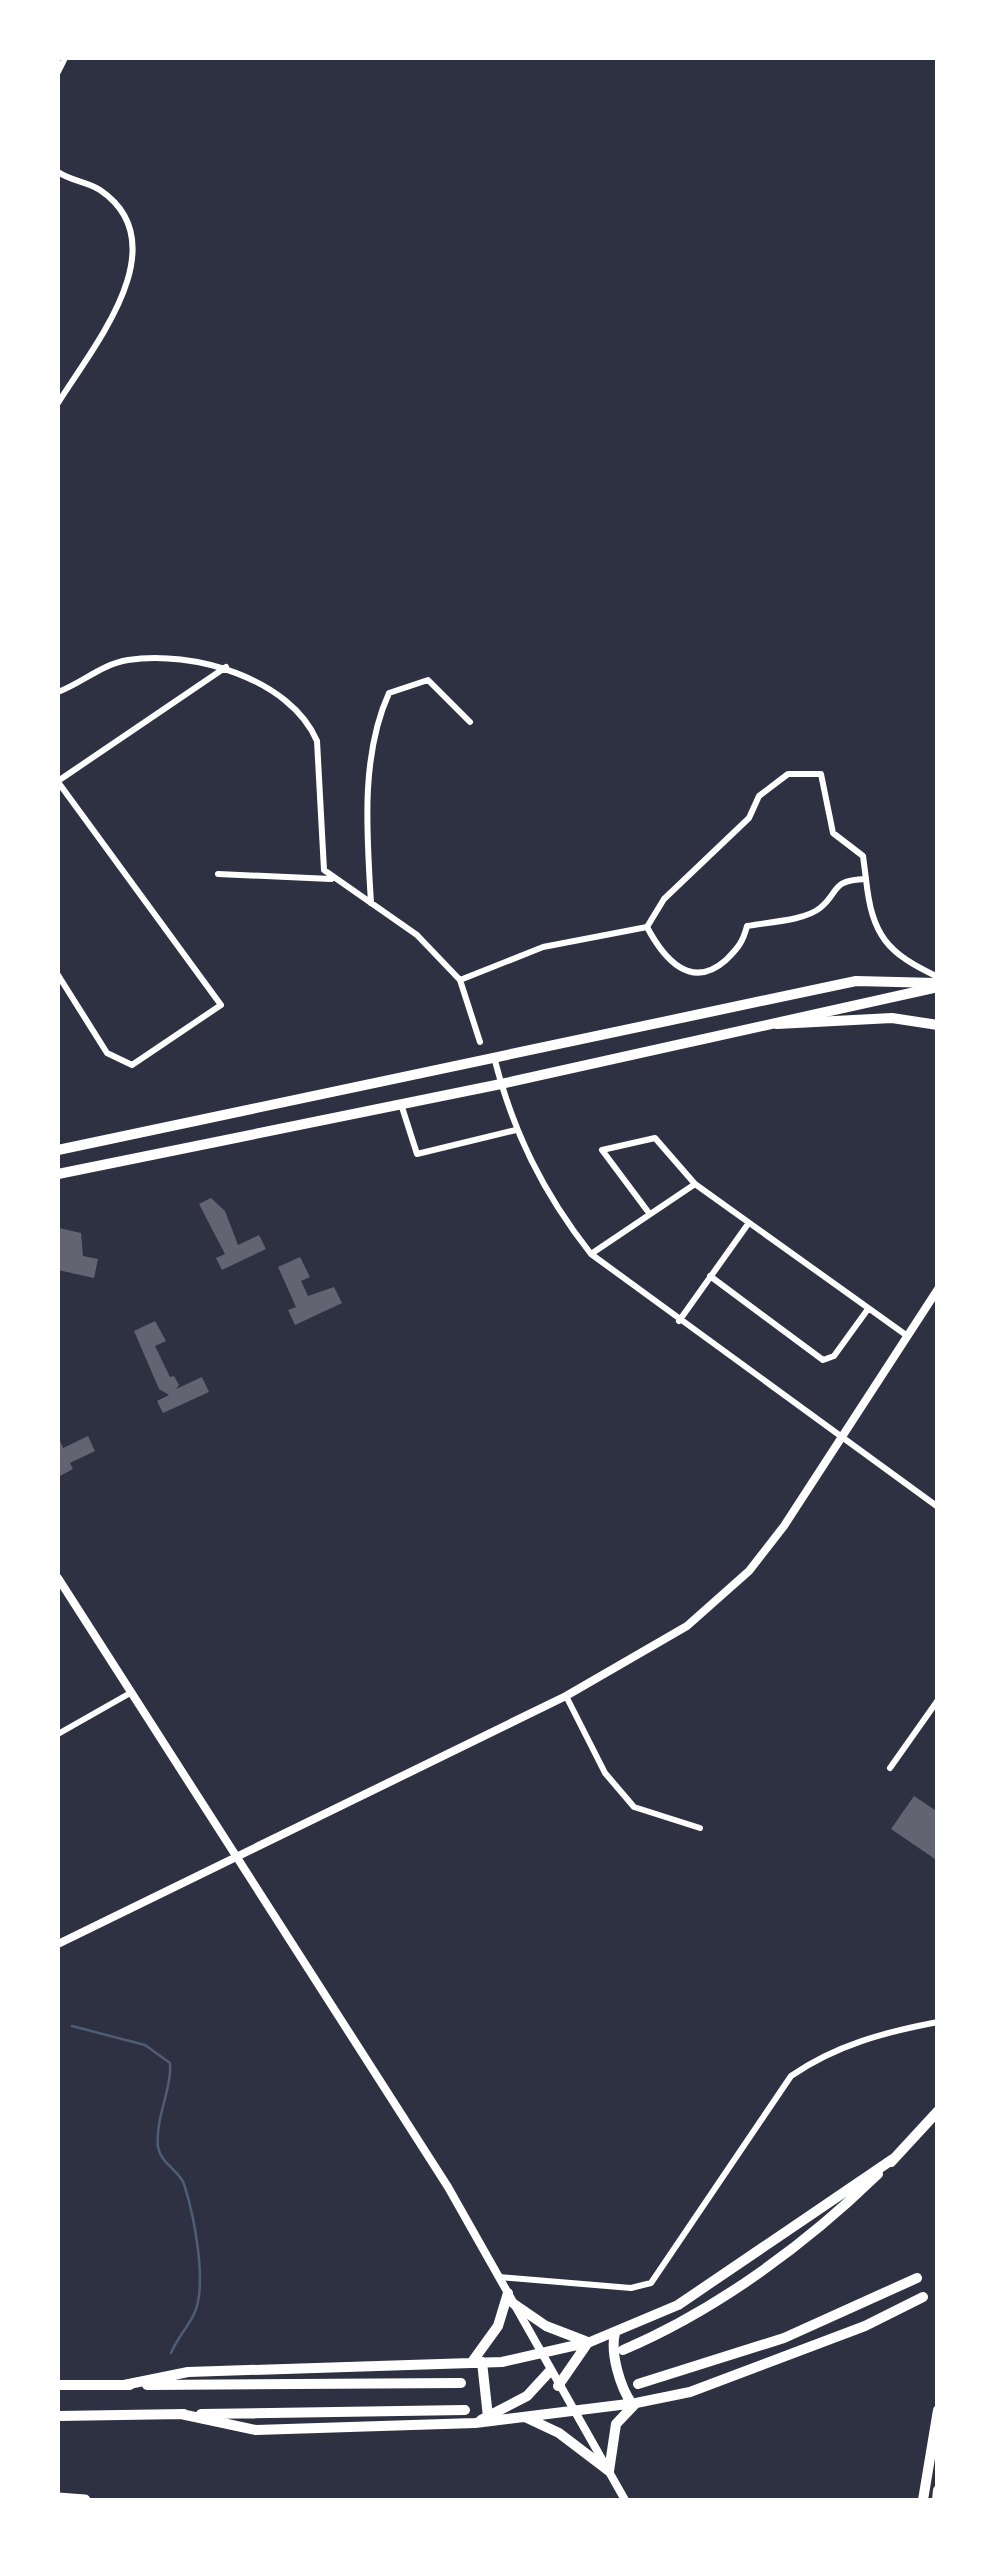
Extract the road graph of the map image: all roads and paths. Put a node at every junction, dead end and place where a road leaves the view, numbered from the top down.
1 (64, 58) edge
2 (58, 72) edge
3 (58, 172) edge
4 (58, 402) edge
5 (226, 667) junction
6 (58, 692) edge
7 (470, 722) dead end
8 (58, 782) edge
9 (218, 874) dead end
10 (866, 878) junction
11 (332, 879) junction
12 (371, 904) junction
13 (647, 927) junction
14 (58, 975) edge
15 (460, 980) junction
16 (856, 981) junction
17 (938, 982) edge
18 (853, 1004) junction
19 (776, 1024) junction
20 (938, 1024) edge
21 (480, 1042) dead end
22 (494, 1057) junction
23 (500, 1084) junction
24 (401, 1104) junction
25 (516, 1130) junction
26 (58, 1150) edge
27 (58, 1174) edge
28 (695, 1184) junction
29 (650, 1213) junction
30 (748, 1224) junction
31 (591, 1254) junction
32 (710, 1276) junction
33 (938, 1289) edge
34 (868, 1309) junction
35 (679, 1320) junction
36 (906, 1335) junction
37 (840, 1438) junction
38 (938, 1508) edge
39 (58, 1578) edge
40 (132, 1692) junction
41 (566, 1696) junction
42 (938, 1700) edge
43 (58, 1734) edge
44 (890, 1768) dead end
45 (700, 1828) dead end
46 (238, 1854) junction
47 (58, 1944) edge
48 (938, 2022) edge
49 (938, 2111) edge
50 (893, 2159) junction
51 (499, 2277) junction
52 (918, 2278) dead end
53 (922, 2297) dead end
54 (511, 2298) junction
55 (615, 2333) junction
56 (589, 2342) junction
57 (623, 2350) dead end
58 (542, 2355) junction
59 (477, 2362) junction
60 (550, 2371) junction
61 (460, 2383) dead end
62 (58, 2384) edge
63 (638, 2384) dead end
64 (124, 2386) junction
65 (558, 2386) junction
66 (634, 2404) junction
67 (465, 2410) dead end
68 (571, 2410) junction
69 (938, 2410) edge
70 (181, 2414) junction
71 (58, 2416) edge
72 (488, 2416) junction
73 (524, 2417) junction
74 (476, 2423) junction
75 (609, 2471) junction
76 (938, 2490) edge
77 (58, 2498) edge
78 (85, 2500) edge
79 (625, 2500) edge
80 (923, 2500) edge
81 (936, 2500) edge

1 - 2 street
3 - 4 street
5 - 6 street
5 - 8 street
5 - 11 street
7 - 12 street
8 - 14 street
9 - 11 street
10 - 13 street
10 - 13 street
10 - 17 street
11 - 12 street
12 - 15 street
13 - 15 street
15 - 21 street
16 - 17 main road
16 - 18 main road
16 - 22 main road
17 - 18 main road
18 - 19 main road
19 - 20 main road
19 - 23 main road
22 - 23 street
22 - 26 main road
23 - 24 main road
23 - 25 street
24 - 25 street
24 - 27 main road
25 - 31 street
28 - 29 street
28 - 29 street
28 - 30 street
29 - 31 street
30 - 32 street
30 - 34 street
31 - 35 street
32 - 34 street
32 - 35 street
33 - 36 street
34 - 36 street
35 - 37 street
36 - 37 street
37 - 38 street
37 - 41 street
39 - 40 street
40 - 43 street
40 - 46 street
41 - 45 street
41 - 46 street
42 - 44 street
46 - 47 street
46 - 51 street
48 - 51 street
49 - 50 main road
50 - 55 main road
50 - 57 main road
51 - 54 street
52 - 63 main road
53 - 66 main road
54 - 56 main road
54 - 58 street
54 - 59 main road
55 - 56 main road
55 - 66 main road
56 - 58 main road
56 - 65 main road
58 - 59 main road
58 - 60 street
59 - 64 main road
59 - 72 main road
60 - 65 street
60 - 72 main road
61 - 64 main road
62 - 64 main road
65 - 68 street
66 - 68 main road
66 - 75 main road
67 - 70 main road
68 - 73 main road
68 - 75 street
69 - 80 main road
70 - 71 main road
70 - 74 main road
72 - 74 main road
73 - 74 main road
73 - 75 main road
75 - 79 street
76 - 81 main road
77 - 78 highway

